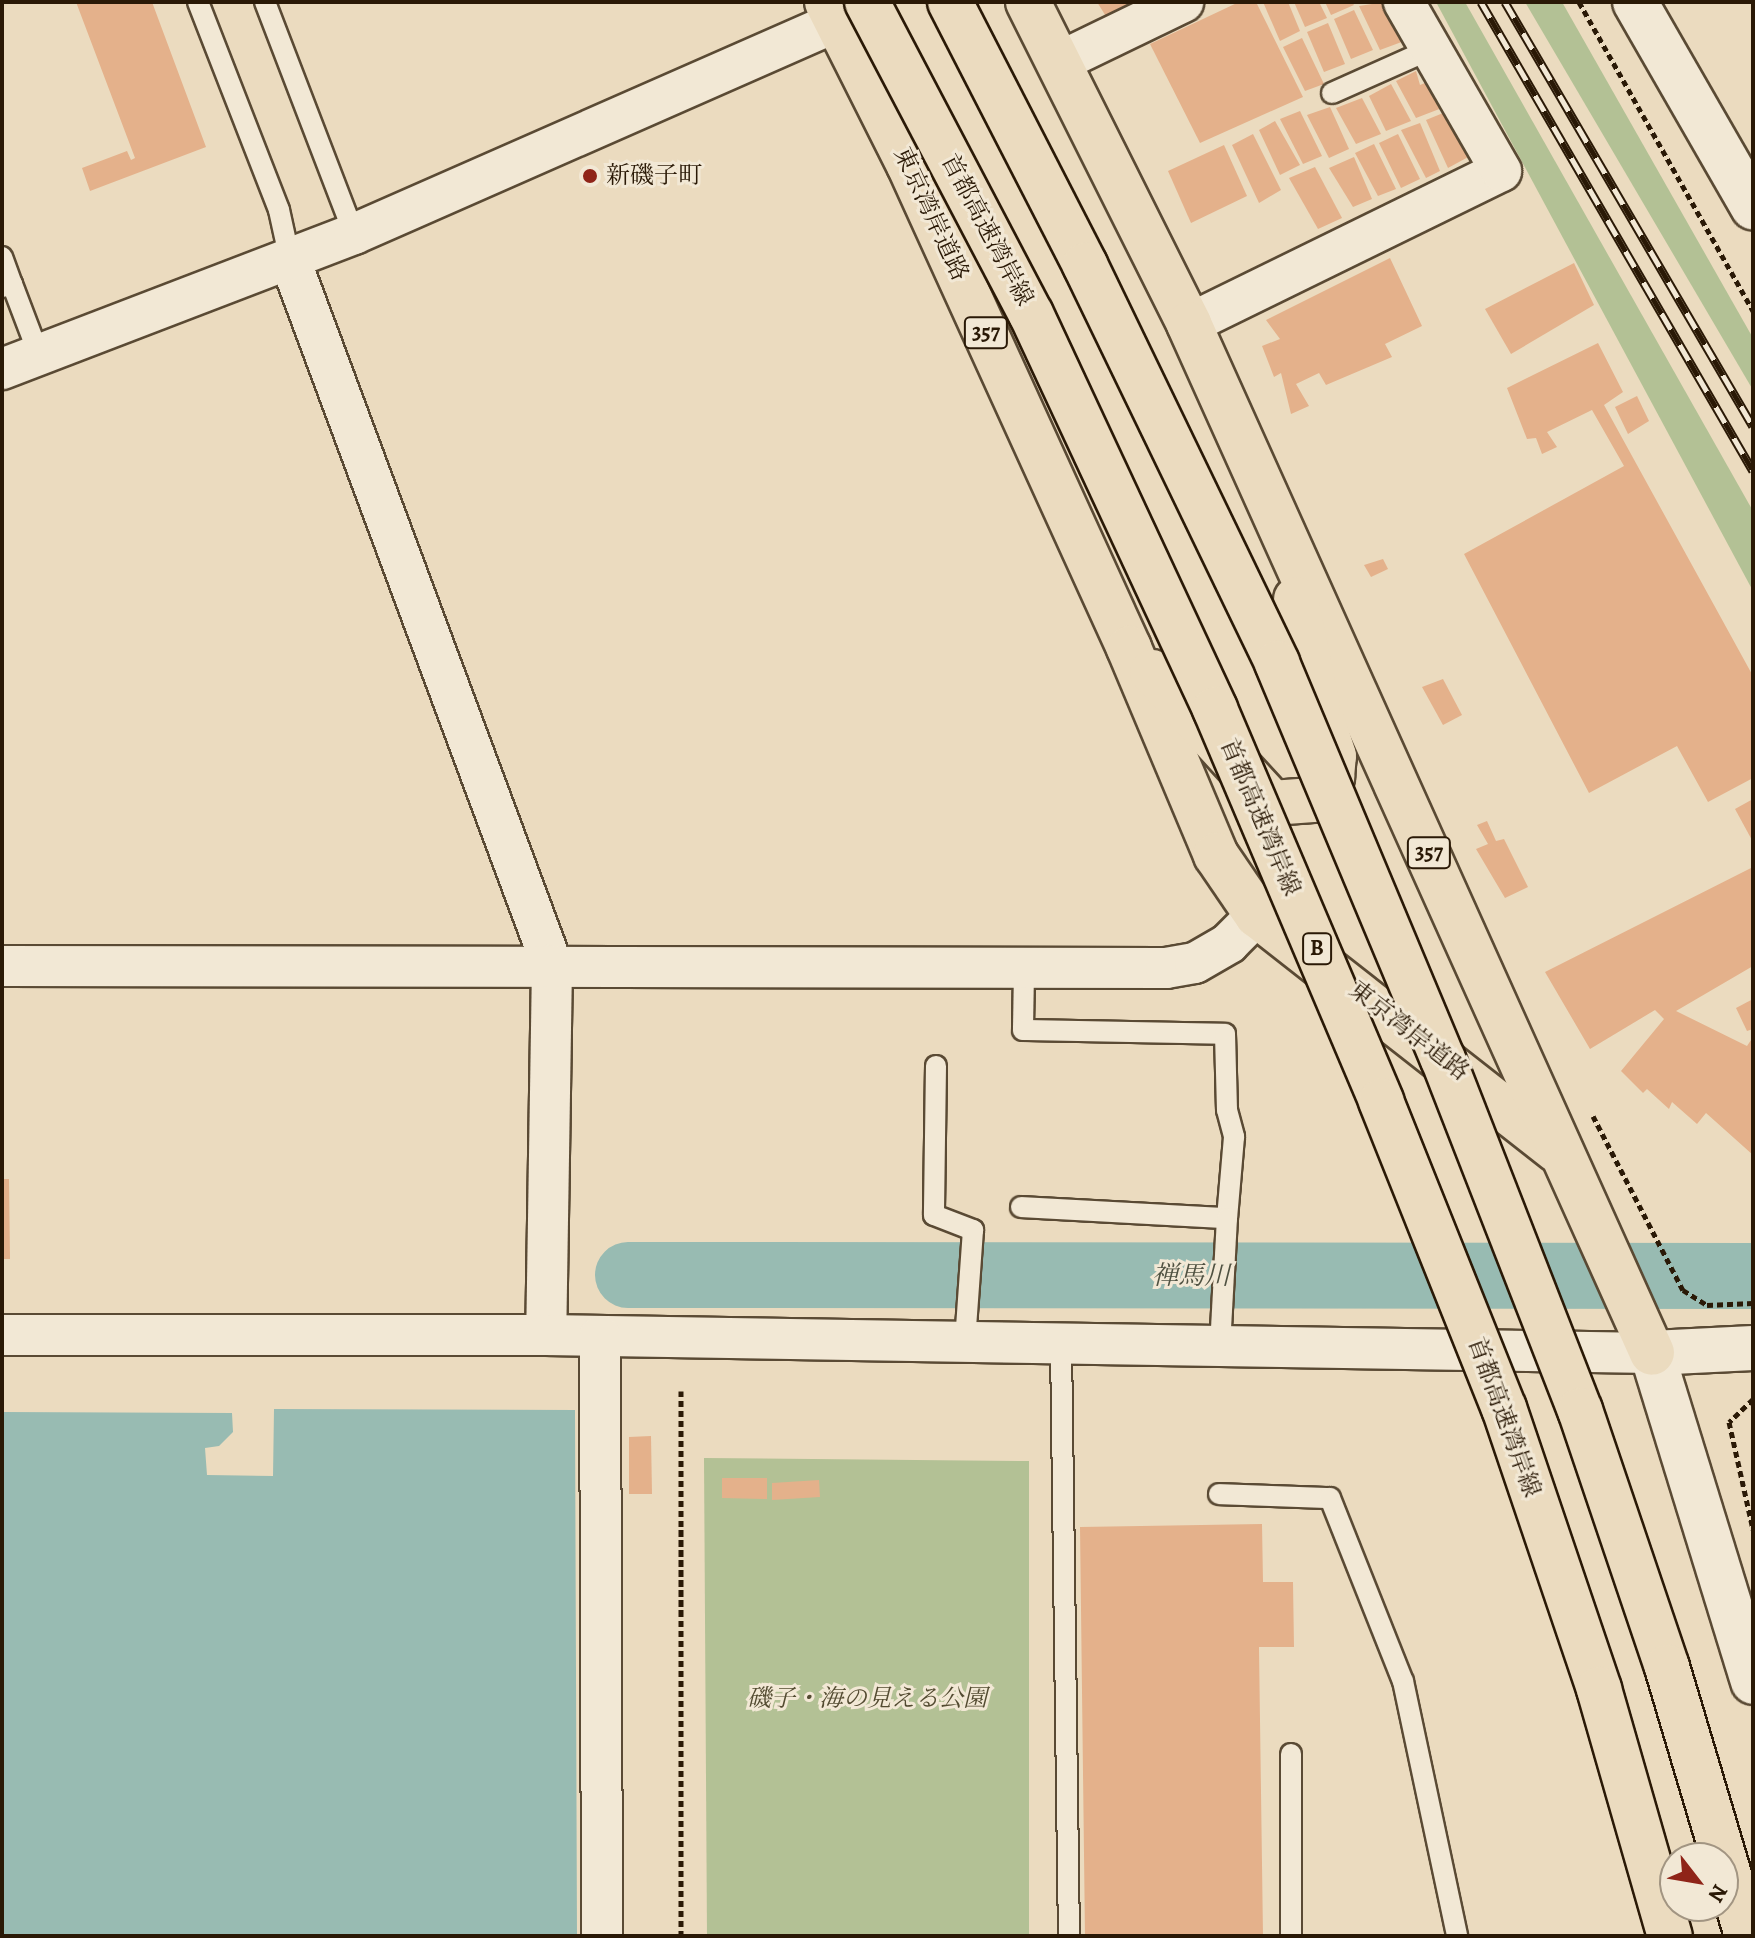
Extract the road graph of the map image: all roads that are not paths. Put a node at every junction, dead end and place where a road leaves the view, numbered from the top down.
1 (198, 2) edge
2 (265, 2) edge
3 (950, 2) edge
4 (1028, 2) edge
5 (1183, 2) edge
6 (1404, 2) edge
7 (844, 8) edge
8 (1653, 10) edge
9 (1431, 49) junction
10 (1059, 62) junction
11 (1332, 93) dead end
12 (1753, 207) edge
13 (354, 234) junction
14 (2, 257) edge
15 (290, 260) junction
16 (7, 286) edge
17 (1189, 324) junction
18 (39, 355) junction
19 (2, 369) edge
20 (1292, 549) junction
21 (1129, 648) junction
22 (1257, 915) junction
23 (552, 965) junction
24 (2, 966) edge
25 (1024, 971) junction
26 (936, 1066) dead end
27 (1565, 1156) junction
28 (1021, 1207) dead end
29 (1227, 1220) junction
30 (2, 1335) edge
31 (546, 1335) junction
32 (600, 1336) junction
33 (965, 1340) junction
34 (1061, 1344) junction
35 (1220, 1345) junction
36 (1753, 1348) edge
37 (1652, 1353) junction
38 (1219, 1494) dead end
39 (1753, 1682) edge
40 (1291, 1754) dead end
41 (602, 1936) edge
42 (1069, 1936) edge
43 (1291, 1936) edge
44 (1457, 1936) edge
45 (1670, 1936) edge
46 (1747, 1936) edge

1 - 15 lane
2 - 13 lane
3 - 46 highway, bridge
4 - 10 highway, 東京湾岸道路 / 357
5 - 10 street
6 - 9 street
7 - 13 street
7 - 21 highway, 東京湾岸道路 / 357
7 - 45 highway, 首都高速湾岸線 / B, bridge
8 - 12 street
9 - 11 lane
9 - 17 street
10 - 17 highway, 東京湾岸道路 / 357
13 - 15 street
14 - 16 lane
15 - 18 street
15 - 23 street
16 - 18 lane
17 - 20 highway, 東京湾岸道路 / 357
18 - 19 street
20 - 21 highway, 東京湾岸道路 / 357
20 - 27 highway, 東京湾岸道路 / 357
21 - 22 highway, 東京湾岸道路 / 357
22 - 25 street
22 - 27 highway, 東京湾岸道路 / 357
23 - 24 street
23 - 25 street
23 - 31 street
25 - 29 lane
26 - 33 lane
27 - 37 highway, 東京湾岸道路 / 357
28 - 29 lane
29 - 35 lane
30 - 31 street
31 - 32 street
32 - 33 street
32 - 41 street
33 - 34 street
34 - 35 street
34 - 42 lane
35 - 37 street
36 - 37 street
37 - 39 street
38 - 44 lane
40 - 43 lane

